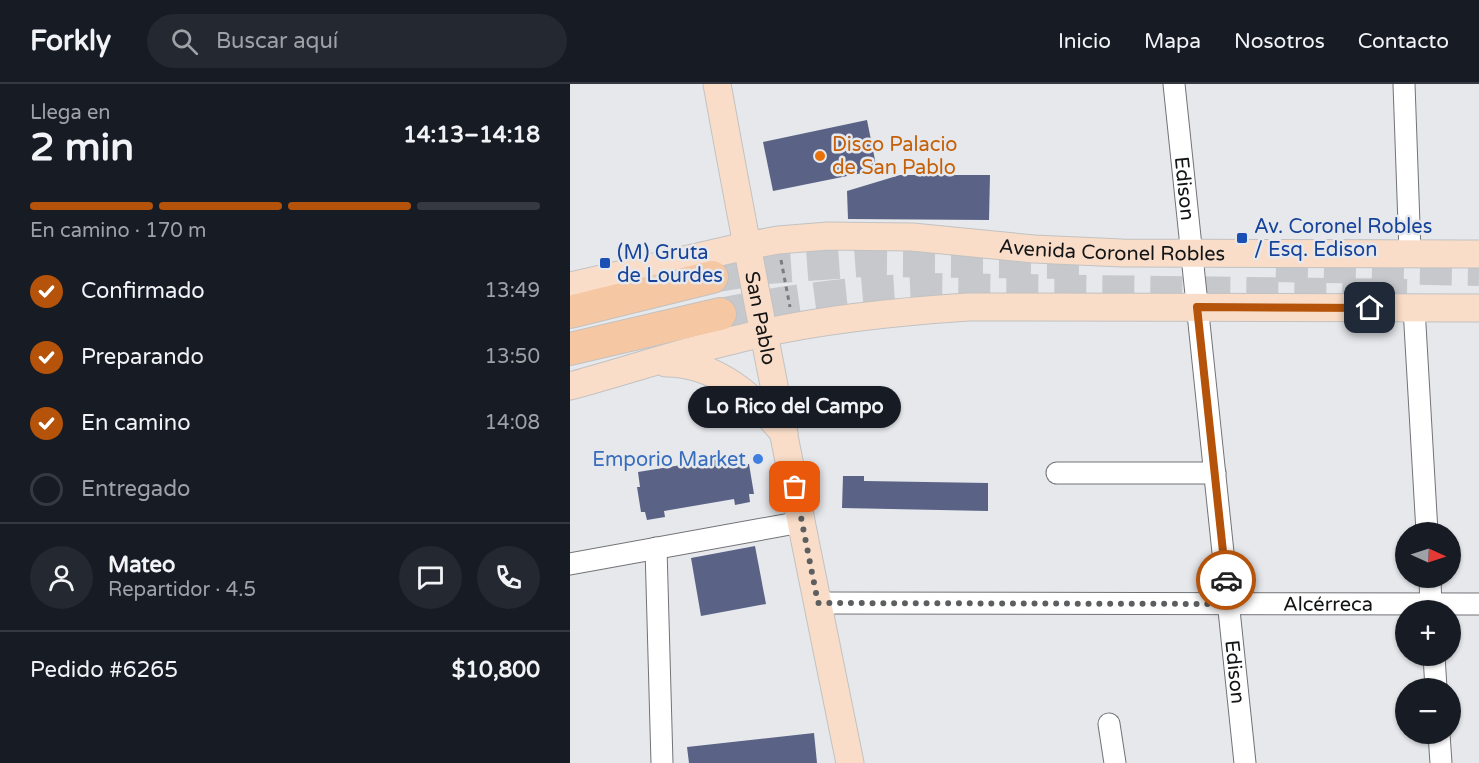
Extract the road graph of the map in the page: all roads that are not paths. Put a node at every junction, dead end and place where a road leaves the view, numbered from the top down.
1 (717, 84) edge
2 (1174, 84) edge
3 (1404, 84) edge
4 (746, 246) junction
5 (1410, 253) junction
6 (1192, 254) junction
7 (1479, 254) edge
8 (712, 278) tunnel mouth
9 (570, 286) edge
10 (1197, 307) junction
11 (1413, 308) junction
12 (1479, 308) edge
13 (570, 312) edge
14 (720, 314) tunnel mouth
15 (765, 333) junction
16 (570, 349) edge
17 (653, 363) junction
18 (570, 386) edge
19 (784, 433) junction
20 (1057, 473) dead end
21 (1215, 473) junction
22 (801, 522) junction
23 (1426, 522) edge
24 (656, 548) junction
25 (570, 564) edge
26 (818, 603) junction
27 (1228, 604) junction
28 (1479, 604) edge
29 (1461, 605) edge
30 (1395, 606) edge
31 (1109, 724) dead end
32 (1440, 744) edge
33 (662, 763) edge
34 (850, 763) edge
35 (1114, 763) edge
36 (1245, 763) edge
37 (1441, 763) edge

1 - 4 main road, San Pablo
2 - 6 street, Edison
3 - 5 street
4 - 6 main road, Avenida Coronel Robles
4 - 9 main road, Avenida Coronel Robles
4 - 15 main road, San Pablo
5 - 6 main road, Avenida Coronel Robles
5 - 7 main road, Avenida Coronel Robles
6 - 10 street, Edison
8 - 13 highway
10 - 11 main road
10 - 15 main road
10 - 21 street, Edison
11 - 12 main road
11 - 23 street
14 - 16 highway
15 - 17 main road
15 - 19 main road, San Pablo
17 - 18 main road
17 - 19 main road
19 - 22 main road, San Pablo
20 - 21 street
21 - 27 street, Edison
22 - 24 street
22 - 26 main road, San Pablo
24 - 25 street
24 - 33 street
26 - 27 street, Alcérreca
26 - 34 main road, San Pablo
27 - 30 street, Alcérreca
27 - 36 street, Edison
28 - 29 street, Alcérreca
31 - 35 street
32 - 37 street

